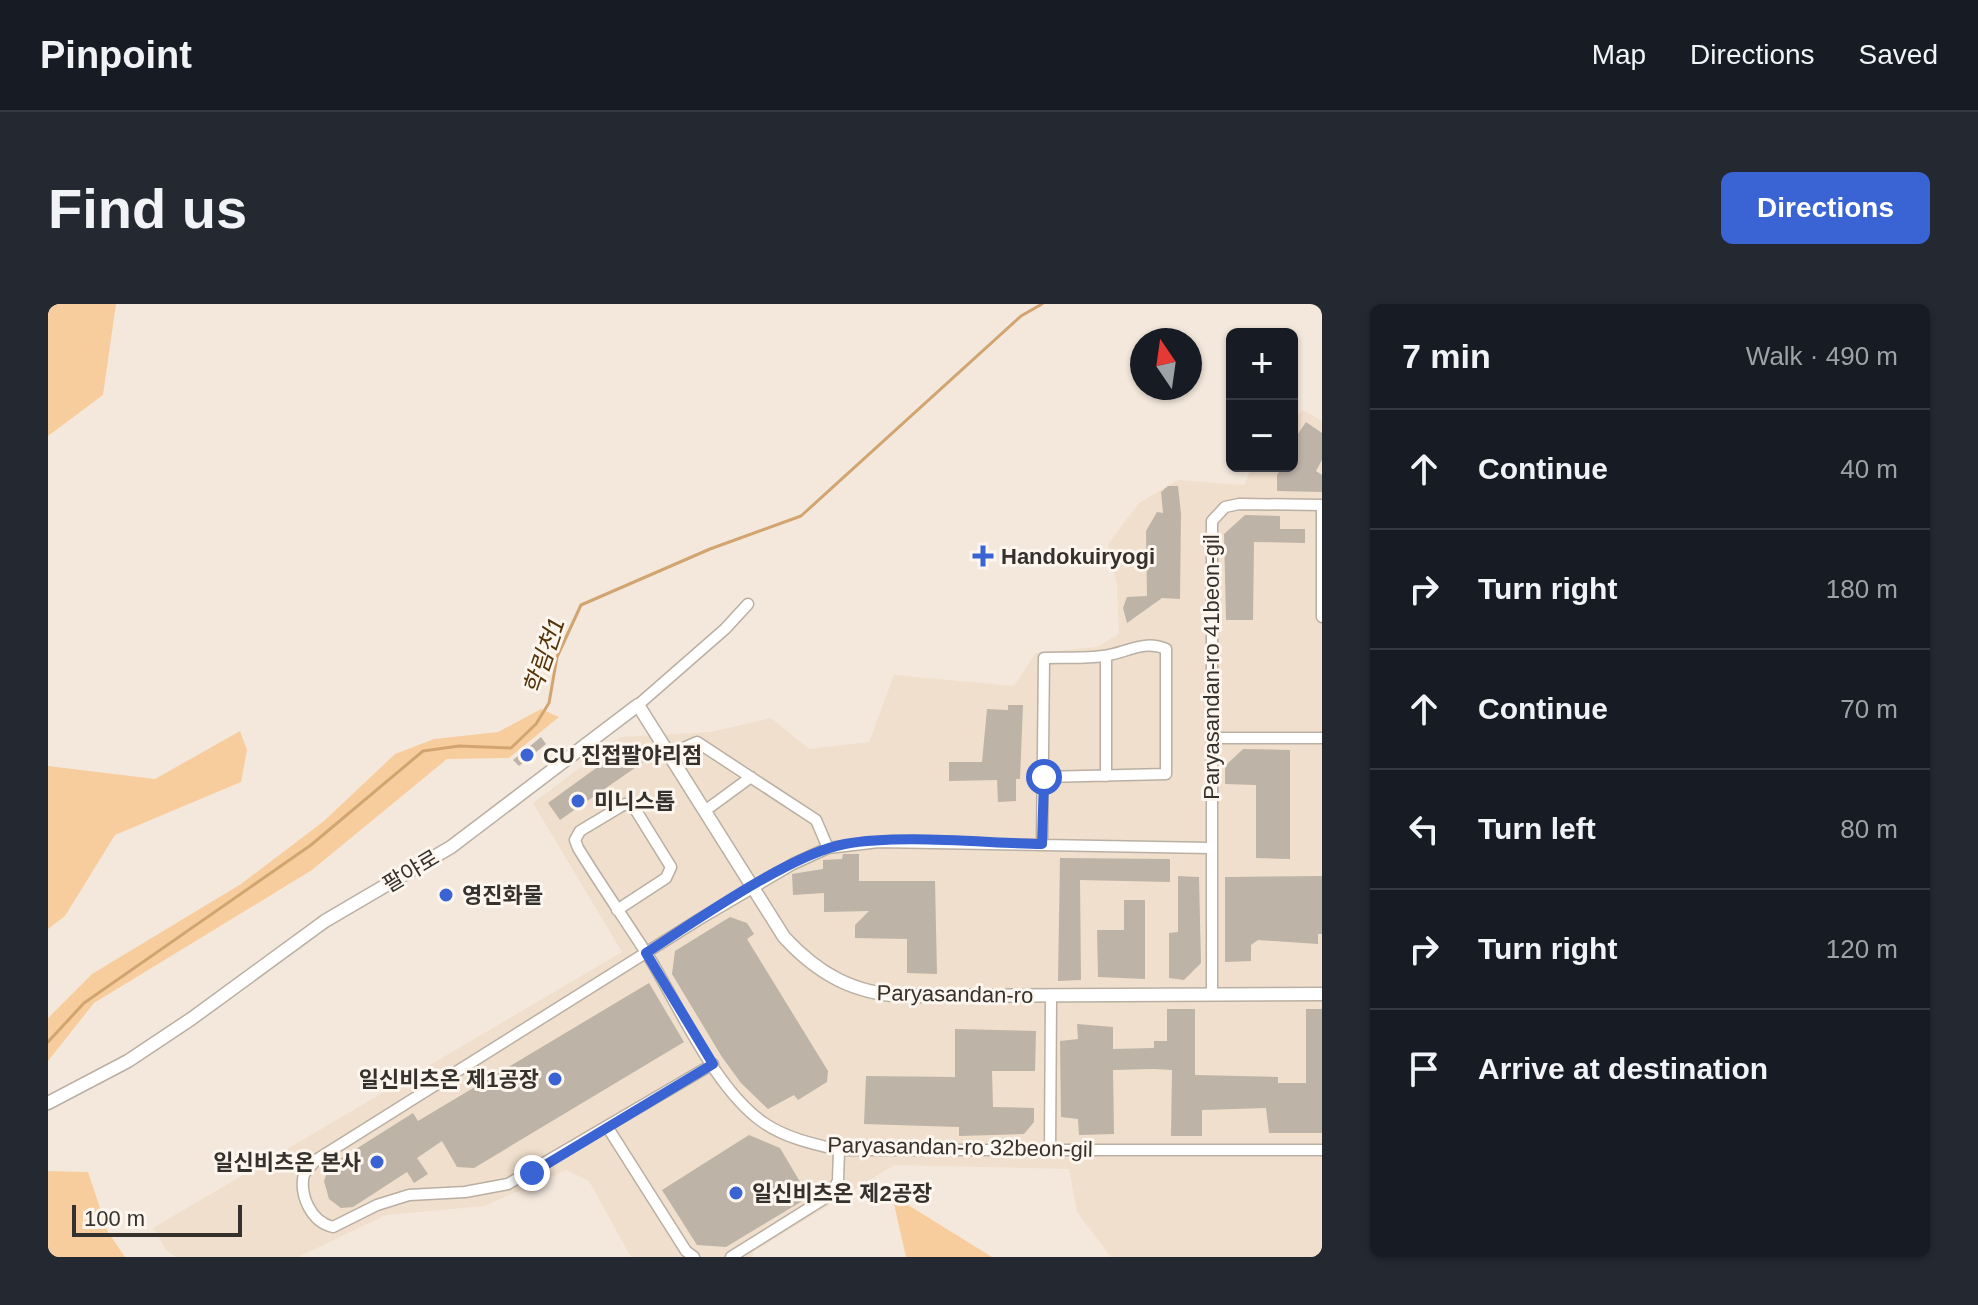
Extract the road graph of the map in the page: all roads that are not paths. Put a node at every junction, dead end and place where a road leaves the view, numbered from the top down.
1 (1322, 505) edge
2 (748, 604) dead end
3 (1322, 617) edge
4 (1106, 656) junction
5 (638, 705) junction
6 (1212, 738) junction
7 (1322, 738) edge
8 (670, 754) junction
9 (1106, 776) junction
10 (751, 777) junction
11 (1044, 777) junction
12 (706, 810) junction
13 (1042, 844) junction
14 (828, 848) junction
15 (1209, 848) junction
16 (753, 888) junction
17 (617, 910) junction
18 (646, 953) junction
19 (1212, 994) junction
20 (1322, 994) edge
21 (1051, 996) junction
22 (713, 1064) junction
23 (48, 1103) edge
24 (608, 1128) junction
25 (839, 1150) junction
26 (1050, 1150) junction
27 (1322, 1150) edge
28 (694, 1257) edge
29 (731, 1257) edge

1 - 3 street, Paryasandan-ro 41beon-gil
1 - 6 street, Paryasandan-ro 41beon-gil
2 - 5 street, 팔야로
4 - 9 street
4 - 9 street
4 - 11 street
5 - 8 street, Paryasandan-ro
5 - 23 street, 팔야로
6 - 7 street
6 - 15 street, Paryasandan-ro 41beon-gil
8 - 10 street
8 - 12 street, Paryasandan-ro
9 - 11 street
10 - 12 street
10 - 14 street
11 - 13 street
12 - 16 street, Paryasandan-ro
13 - 14 street
13 - 15 street
14 - 16 street
15 - 19 street, Paryasandan-ro 41beon-gil
16 - 18 street
16 - 21 street, Paryasandan-ro
17 - 17 street, Paryasandan-ro 32beon-gil
17 - 18 street, Paryasandan-ro 32beon-gil
18 - 22 street, Paryasandan-ro 32beon-gil
18 - 24 street
19 - 20 street, Paryasandan-ro
19 - 21 street, Paryasandan-ro
21 - 26 street
22 - 24 street
22 - 25 street, Paryasandan-ro 32beon-gil
24 - 28 street
25 - 26 street, Paryasandan-ro 32beon-gil
25 - 29 street
26 - 27 street, Paryasandan-ro 32beon-gil

